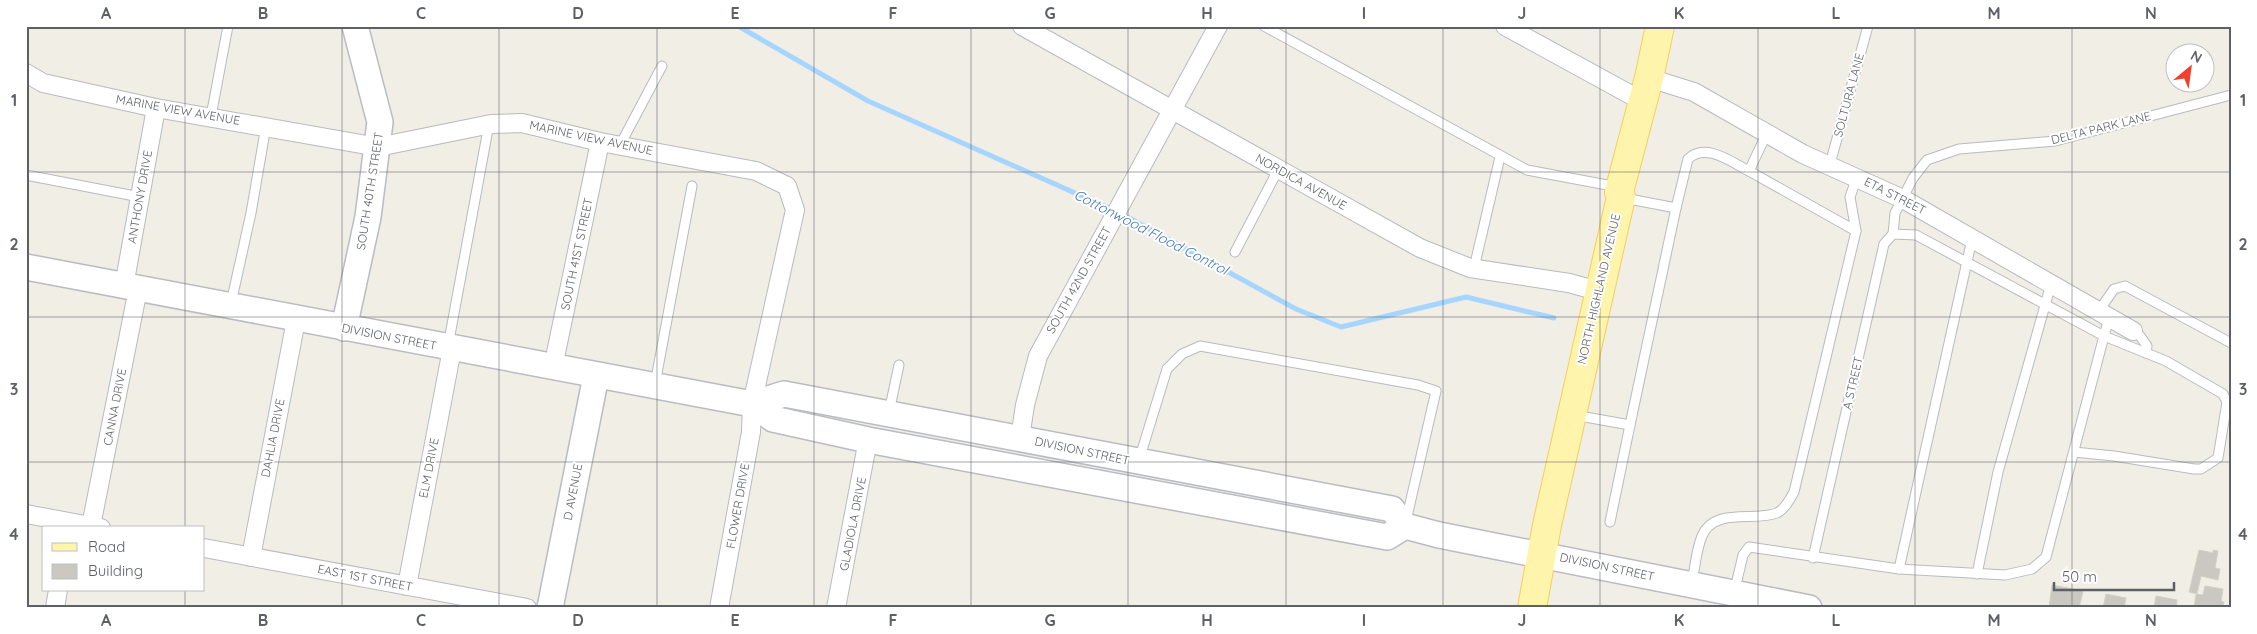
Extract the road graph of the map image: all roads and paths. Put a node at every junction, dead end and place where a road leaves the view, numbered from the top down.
1 (228, 26) edge
2 (355, 26) edge
3 (1022, 26) edge
4 (1218, 26) edge
5 (1264, 26) edge
6 (1506, 26) edge
7 (1660, 26) edge
8 (1868, 26) edge
9 (662, 66) dead end
10 (26, 73) edge
11 (1646, 90) junction
12 (2231, 96) edge
13 (156, 108) junction
14 (1172, 110) junction
15 (211, 116) junction
16 (489, 124) junction
17 (266, 126) junction
18 (1767, 133) junction
19 (600, 142) junction
20 (620, 146) junction
21 (378, 147) junction
22 (1500, 157) junction
23 (1830, 164) junction
24 (1278, 170) junction
25 (1749, 171) junction
26 (26, 175) edge
27 (1857, 177) junction
28 (692, 186) dead end
29 (1621, 192) junction
30 (140, 197) junction
31 (1903, 199) junction
32 (1676, 208) junction
33 (1856, 231) junction
34 (1893, 234) junction
35 (1972, 239) junction
36 (1235, 252) dead end
37 (1966, 262) junction
38 (26, 267) edge
39 (1474, 268) junction
40 (2051, 284) junction
41 (131, 287) junction
42 (1598, 291) junction
43 (2046, 304) junction
44 (230, 306) junction
45 (2104, 315) junction
46 (296, 320) junction
47 (344, 328) junction
48 (2133, 331) joint
49 (2104, 336) junction
50 (2231, 343) edge
51 (450, 349) junction
52 (2146, 353) junction
53 (898, 365) dead end
54 (554, 367) junction
55 (596, 376) junction
56 (655, 387) junction
57 (752, 404) junction
58 (888, 415) junction
59 (1571, 415) junction
60 (1630, 425) junction
61 (1020, 438) junction
62 (868, 440) junction
63 (2074, 452) junction
64 (1139, 462) junction
65 (26, 514) edge
66 (1610, 522) dead end
67 (71, 525) edge
68 (84, 526) edge
69 (96, 526) edge
70 (1405, 526) junction
71 (205, 548) edge
72 (1541, 554) junction
73 (251, 556) junction
74 (1813, 558) junction
75 (1899, 569) junction
76 (1977, 574) junction
77 (1691, 585) junction
78 (407, 586) junction
79 (58, 592) edge
80 (1734, 593) junction
81 (55, 608) edge
82 (526, 608) edge
83 (550, 608) edge
84 (719, 608) edge
85 (836, 608) edge
86 (1532, 608) edge
87 (1809, 608) edge

1 - 15 lane
2 - 21 main road, SOUTH 40TH STREET
3 - 14 street, NORDICA AVENUE
4 - 14 street, SOUTH 42ND STREET
5 - 22 lane
6 - 11 street, ETA STREET
7 - 11 main road, NORTH HIGHLAND AVENUE
8 - 23 lane, SOLTURA LANE
9 - 20 lane
10 - 13 street, MARINE VIEW AVENUE
11 - 18 street, ETA STREET
11 - 29 main road, NORTH HIGHLAND AVENUE
12 - 31 lane, DELTA PARK LANE
13 - 15 street, MARINE VIEW AVENUE
13 - 30 street, ANTHONY DRIVE
14 - 24 street, NORDICA AVENUE
14 - 61 street, SOUTH 42ND STREET
15 - 17 street, MARINE VIEW AVENUE
16 - 19 street, MARINE VIEW AVENUE
16 - 21 street, MARINE VIEW AVENUE
16 - 51 lane
17 - 21 street, MARINE VIEW AVENUE
17 - 44 lane
18 - 23 street, ETA STREET
18 - 25 lane
19 - 20 street, MARINE VIEW AVENUE
19 - 54 street, SOUTH 41ST STREET
20 - 57 street, MARINE VIEW AVENUE
21 - 47 main road, SOUTH 40TH STREET
22 - 29 lane
22 - 39 lane
23 - 27 street, ETA STREET
24 - 36 lane
24 - 39 street, NORDICA AVENUE
25 - 32 lane
25 - 33 lane
26 - 30 lane
27 - 31 street, ETA STREET
27 - 33 lane
28 - 56 lane
29 - 32 lane
29 - 42 main road, NORTH HIGHLAND AVENUE
30 - 41 street, ANTHONY DRIVE
31 - 34 lane, DELTA PARK LANE
31 - 35 street, ETA STREET
32 - 60 lane
33 - 77 lane
34 - 37 lane
34 - 74 lane, A STREET
35 - 37 lane
35 - 40 street, ETA STREET
37 - 43 lane
37 - 75 lane
38 - 41 main road, DIVISION STREET
39 - 42 street, NORDICA AVENUE
40 - 43 lane
40 - 45 street, ETA STREET
41 - 44 main road, DIVISION STREET
41 - 69 street, CANNA DRIVE
42 - 59 main road, NORTH HIGHLAND AVENUE
43 - 49 lane
43 - 76 lane
44 - 46 main road, DIVISION STREET
45 - 48 street, ETA STREET
45 - 49 lane
45 - 50 lane
46 - 47 main road, DIVISION STREET
46 - 73 street, DAHLIA DRIVE
47 - 51 main road, DIVISION STREET
48 - 52 lane
49 - 52 lane
49 - 63 lane
51 - 54 main road, DIVISION STREET
51 - 78 street, ELM DRIVE
52 - 63 lane
53 - 58 lane
54 - 55 main road, DIVISION STREET
55 - 56 main road, DIVISION STREET
55 - 83 main road, D AVENUE
56 - 57 main road, DIVISION STREET
57 - 58 main road, DIVISION STREET
57 - 62 main road, DIVISION STREET
57 - 84 street, FLOWER DRIVE
58 - 61 main road, DIVISION STREET
59 - 60 lane
59 - 72 main road, NORTH HIGHLAND AVENUE
60 - 66 lane
61 - 64 main road, DIVISION STREET
62 - 70 main road, DIVISION STREET
62 - 85 street, GLADIOLA DRIVE
63 - 76 lane
64 - 70 main road, DIVISION STREET
64 - 70 lane
65 - 67 street
67 - 68 street
70 - 72 main road, DIVISION STREET
71 - 73 street, EAST 1ST STREET
72 - 77 main road, DIVISION STREET
72 - 86 main road, NORTH HIGHLAND AVENUE
73 - 78 street, EAST 1ST STREET
74 - 75 lane
74 - 80 lane
75 - 76 lane
77 - 80 main road, DIVISION STREET
78 - 82 street, EAST 1ST STREET
79 - 81 street
80 - 87 main road, DIVISION STREET

